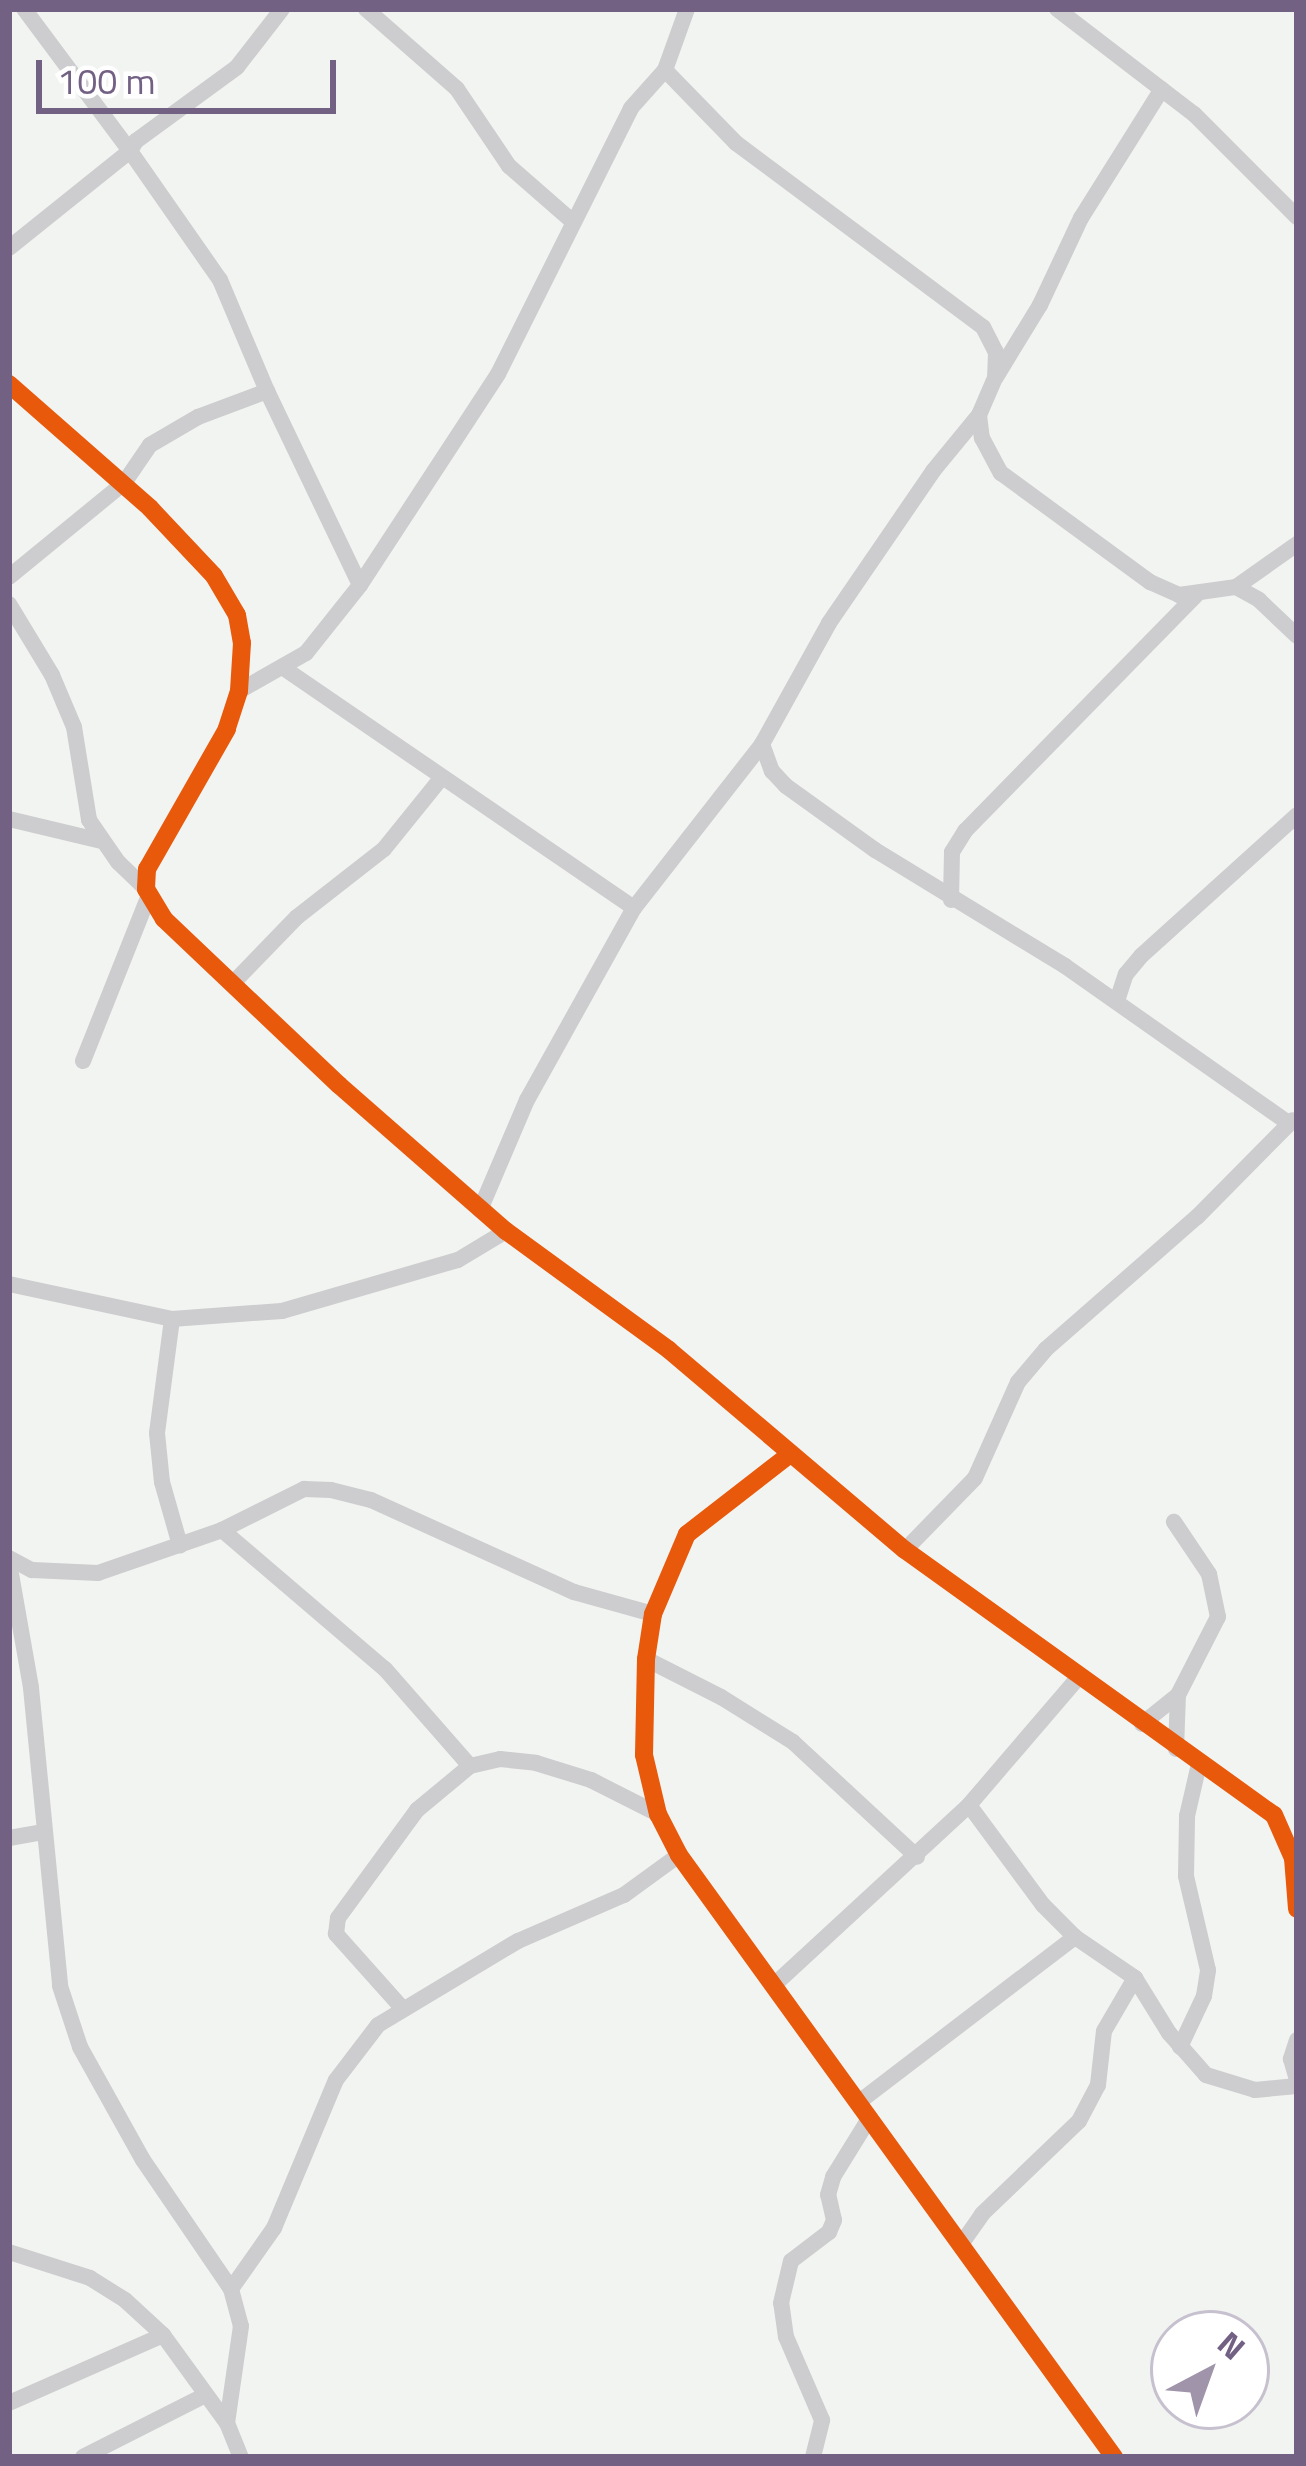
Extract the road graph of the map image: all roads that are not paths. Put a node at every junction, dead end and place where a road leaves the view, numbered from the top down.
1 (24, 9) edge
2 (282, 9) edge
3 (366, 9) edge
4 (687, 9) edge
5 (1057, 9) edge
6 (665, 70) junction
7 (1162, 89) junction
8 (130, 151) junction
9 (1297, 217) edge
10 (572, 221) junction
11 (9, 248) edge
12 (995, 378) junction
13 (9, 384) edge
14 (267, 391) junction
15 (979, 415) junction
16 (124, 483) junction
17 (1297, 544) edge
18 (9, 578) edge
19 (360, 585) junction
20 (1236, 586) junction
21 (1198, 593) junction
22 (9, 604) edge
23 (1297, 636) edge
24 (285, 669) junction
25 (239, 692) junction
26 (762, 744) junction
27 (739, 773) junction
28 (442, 777) junction
29 (787, 786) junction
30 (1297, 814) edge
31 (9, 819) edge
32 (101, 841) junction
33 (148, 892) junction
34 (951, 899) junction
35 (634, 908) junction
36 (233, 983) junction
37 (1117, 1001) junction
38 (83, 1061) dead end
39 (1293, 1120) edge
40 (480, 1210) junction
41 (506, 1231) junction
42 (9, 1284) edge
43 (172, 1319) junction
44 (789, 1455) junction
45 (1174, 1522) dead end
46 (222, 1530) junction
47 (180, 1545) junction
48 (905, 1550) junction
49 (10, 1569) edge
50 (653, 1615) junction
51 (646, 1660) junction
52 (1078, 1678) junction
53 (1178, 1695) junction
54 (1142, 1724) junction
55 (1175, 1749) junction
56 (1199, 1764) junction
57 (470, 1766) junction
58 (969, 1804) junction
59 (658, 1814) junction
60 (42, 1832) junction
61 (9, 1838) edge
62 (679, 1855) junction
63 (917, 1857) junction
64 (1297, 1909) edge
65 (1075, 1937) junction
66 (1135, 1978) junction
67 (774, 1985) junction
68 (403, 2009) junction
69 (1297, 2040) edge
70 (1180, 2047) junction
71 (1297, 2083) edge
72 (865, 2109) junction
73 (962, 2243) junction
74 (9, 2252) edge
75 (231, 2289) junction
76 (163, 2335) junction
77 (205, 2395) junction
78 (9, 2403) edge
79 (227, 2423) junction
80 (83, 2457) edge
81 (241, 2457) edge
82 (813, 2457) edge
83 (1114, 2457) edge

1 - 8 street
2 - 8 street
3 - 10 street
4 - 6 street
5 - 7 street
6 - 10 street
6 - 12 street
7 - 9 street
7 - 12 street
8 - 11 street
8 - 14 street
10 - 19 street
12 - 15 street
13 - 16 street
14 - 16 street
14 - 19 street
15 - 21 street
15 - 26 street
16 - 18 street
16 - 25 street
17 - 20 street
19 - 24 street
20 - 21 street
20 - 23 street
21 - 34 street
22 - 32 street
24 - 25 street
24 - 28 street
25 - 33 street
26 - 27 street
26 - 29 street
27 - 29 street
27 - 35 street
28 - 35 street
28 - 36 street
29 - 34 street
30 - 37 street
31 - 32 street
32 - 33 street
33 - 36 street
33 - 38 street
34 - 37 street
35 - 40 street
36 - 40 street
37 - 39 street
39 - 48 street
40 - 41 street
41 - 43 street
41 - 44 street
42 - 43 street
43 - 47 street
44 - 48 street
44 - 50 street
45 - 53 street
46 - 47 street
46 - 50 street
46 - 57 street
47 - 49 street
48 - 52 street
49 - 60 street
50 - 51 street
51 - 59 street
51 - 63 street
52 - 54 street
52 - 58 street
53 - 54 street
53 - 55 street
54 - 55 street
55 - 56 street
56 - 64 street
56 - 70 street
57 - 59 street
57 - 68 street
58 - 63 street
58 - 65 street
59 - 62 street
60 - 61 street
60 - 75 street
62 - 67 street
62 - 68 street
63 - 67 street
65 - 66 street
65 - 72 street
66 - 70 street
66 - 73 street
67 - 72 street
68 - 75 street
69 - 71 street
70 - 71 street
72 - 73 street
72 - 82 street
73 - 83 street
74 - 76 street
75 - 79 street
76 - 77 street
76 - 78 street
77 - 79 street
77 - 80 street
79 - 81 street

